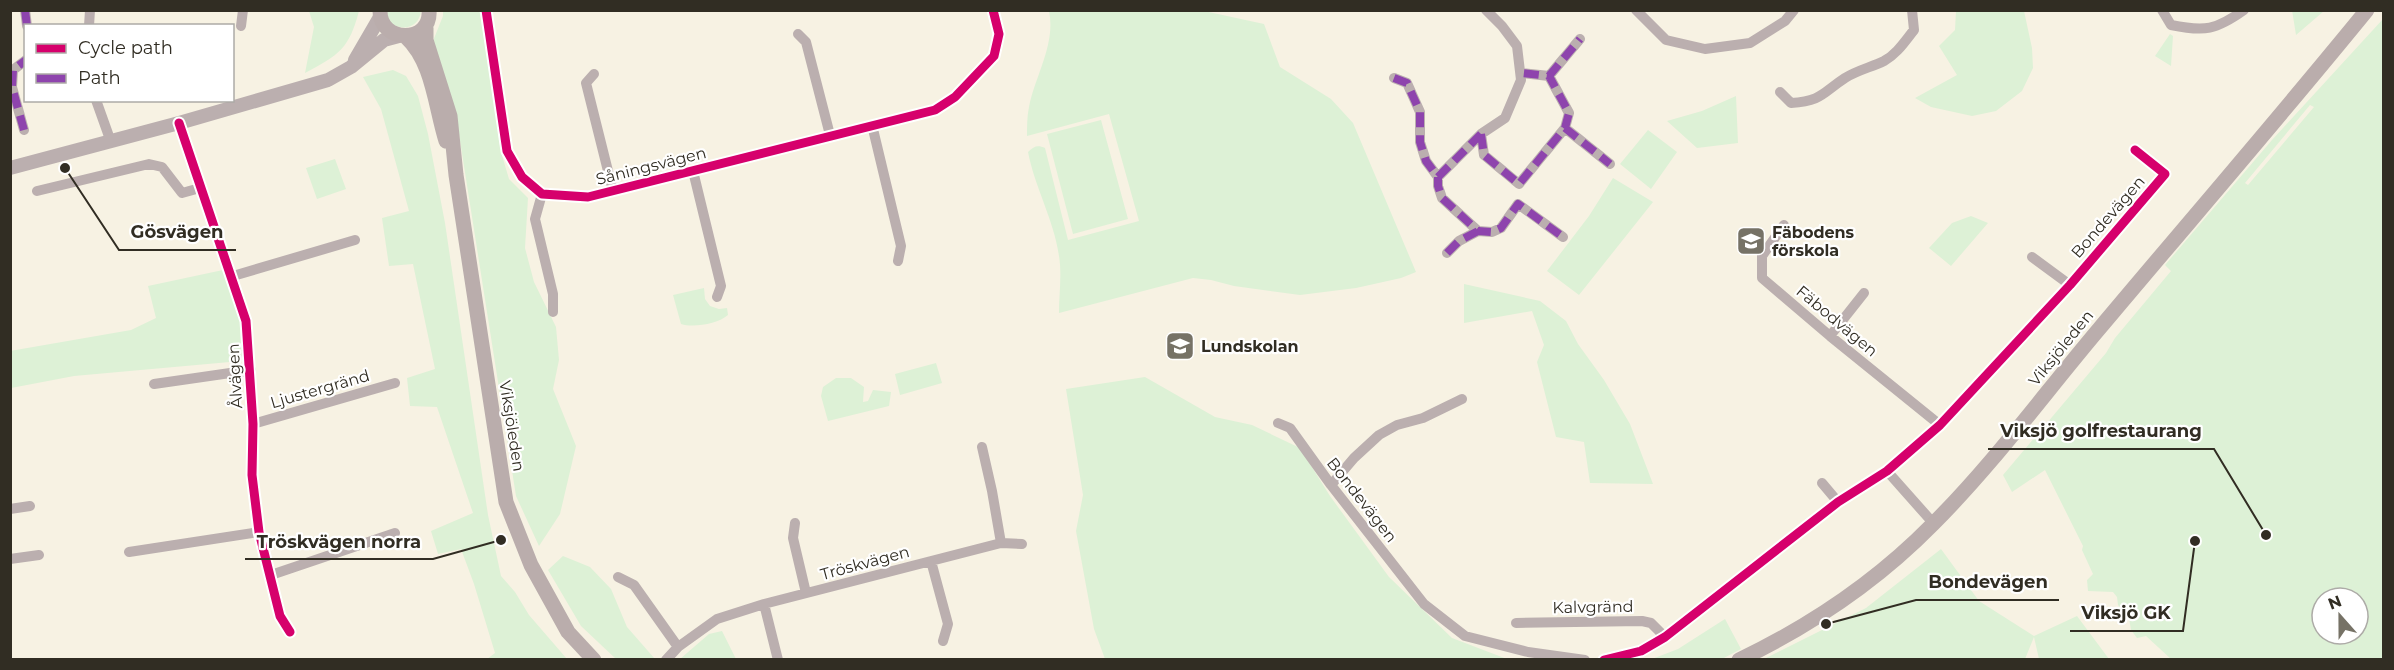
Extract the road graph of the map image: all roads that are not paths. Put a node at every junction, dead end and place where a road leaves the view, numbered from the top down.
1 (243, 10) edge
2 (429, 10) edge
3 (486, 10) edge
4 (993, 10) edge
5 (1486, 10) edge
6 (1636, 10) edge
7 (1794, 10) edge
8 (1912, 10) edge
9 (2162, 10) edge
10 (2244, 10) edge
11 (2367, 10) edge
12 (380, 14) edge
13 (241, 26) dead end
14 (426, 28) junction
15 (798, 34) dead end
16 (402, 36) junction
17 (1580, 39) dead end
18 (351, 67) junction
19 (12, 70) edge
20 (1522, 73) junction
21 (594, 74) dead end
22 (1549, 76) junction
23 (1394, 78) dead end
24 (1780, 92) dead end
25 (97, 102) edge
26 (179, 123) junction
27 (872, 125) junction
28 (1565, 128) junction
29 (24, 130) dead end
30 (1481, 134) junction
31 (830, 135) junction
32 (111, 142) junction
33 (2135, 150) dead end
34 (1610, 164) dead end
35 (10, 168) edge
36 (693, 171) junction
37 (456, 175) junction
38 (1438, 177) junction
39 (1519, 184) junction
40 (200, 188) junction
41 (37, 191) dead end
42 (613, 191) junction
43 (542, 194) junction
44 (1518, 204) junction
45 (1784, 225) dead end
46 (1478, 231) junction
47 (1563, 237) dead end
48 (355, 240) dead end
49 (1447, 253) dead end
50 (2032, 257) dead end
51 (898, 261) dead end
52 (233, 276) junction
53 (2070, 285) junction
54 (1864, 293) dead end
55 (717, 297) dead end
56 (553, 312) dead end
57 (1830, 336) junction
58 (251, 370) junction
59 (395, 383) dead end
60 (154, 384) dead end
61 (1462, 399) dead end
62 (1278, 423) dead end
63 (252, 424) junction
64 (1940, 425) junction
65 (981, 447) dead end
66 (1887, 471) junction
67 (1821, 483) dead end
68 (1331, 485) junction
69 (1838, 502) junction
70 (30, 506) dead end
71 (10, 509) edge
72 (795, 523) dead end
73 (1934, 524) junction
74 (259, 532) junction
75 (395, 533) dead end
76 (1001, 543) junction
77 (1022, 544) dead end
78 (129, 552) dead end
79 (39, 555) dead end
80 (10, 560) edge
81 (931, 561) junction
82 (271, 575) junction
83 (618, 578) dead end
84 (806, 594) junction
85 (764, 604) junction
86 (1516, 622) dead end
87 (290, 632) dead end
88 (1665, 637) junction
89 (943, 641) dead end
90 (678, 647) junction
91 (594, 660) edge
92 (666, 660) edge
93 (778, 660) edge
94 (1585, 660) edge
95 (1604, 660) edge
96 (1739, 660) edge

1 - 13 street
2 - 14 main road, Viksjöleden
3 - 43 street
4 - 27 street, Såningsvägen
5 - 20 street
6 - 7 street
8 - 24 street
9 - 10 street
11 - 73 main road, Viksjöleden
12 - 16 main road, Viksjöleden
12 - 18 street
14 - 16 main road
14 - 37 main road, Viksjöleden
15 - 31 street
16 - 18 street
16 - 37 main road, Viksjöleden
17 - 22 street
18 - 26 street
19 - 29 street
20 - 22 street
20 - 30 street
21 - 42 street, Såningsvägen
22 - 28 street
23 - 38 street
25 - 32 street
26 - 32 street
26 - 40 street, Ålvägen
27 - 31 street, Såningsvägen
27 - 51 street
28 - 34 street
28 - 39 street
30 - 38 street
30 - 39 street
31 - 36 street, Såningsvägen
32 - 35 street
33 - 53 street, Bondevägen
36 - 42 street, Såningsvägen
36 - 55 street, Såningsvägen
37 - 91 main road, Viksjöleden
38 - 46 street
39 - 44 street
40 - 41 street
40 - 52 street, Ålvägen
42 - 43 street, Såningsvägen
43 - 56 street
44 - 46 street
44 - 47 street
45 - 57 street, Fäbodvägen
46 - 49 street
48 - 52 street
50 - 53 street
52 - 58 street, Ålvägen
53 - 64 street, Bondevägen
54 - 57 street
57 - 64 street, Fäbodvägen
58 - 60 street
58 - 63 street, Ålvägen
59 - 63 street, Ljustergränd
61 - 68 street
62 - 68 street, Bondevägen
63 - 74 street, Ålvägen
64 - 66 street, Bondevägen
65 - 76 street
66 - 69 street, Bondevägen
66 - 73 street
67 - 69 street
68 - 94 street, Bondevägen
69 - 88 street, Bondevägen
70 - 71 street
72 - 84 street, Tröskvägen
73 - 96 main road, Viksjöleden
74 - 78 street
74 - 82 street, Ålvägen
75 - 82 street
76 - 77 street, Tröskvägen
76 - 81 street, Tröskvägen
79 - 80 street
81 - 84 street, Tröskvägen
81 - 89 street, Tröskvägen
82 - 87 street, Ålvägen
83 - 90 street
84 - 85 street, Tröskvägen
85 - 90 street, Tröskvägen
85 - 93 street
86 - 88 street, Kalvgränd
88 - 95 street, Bondevägen
90 - 92 street, Tröskvägen

